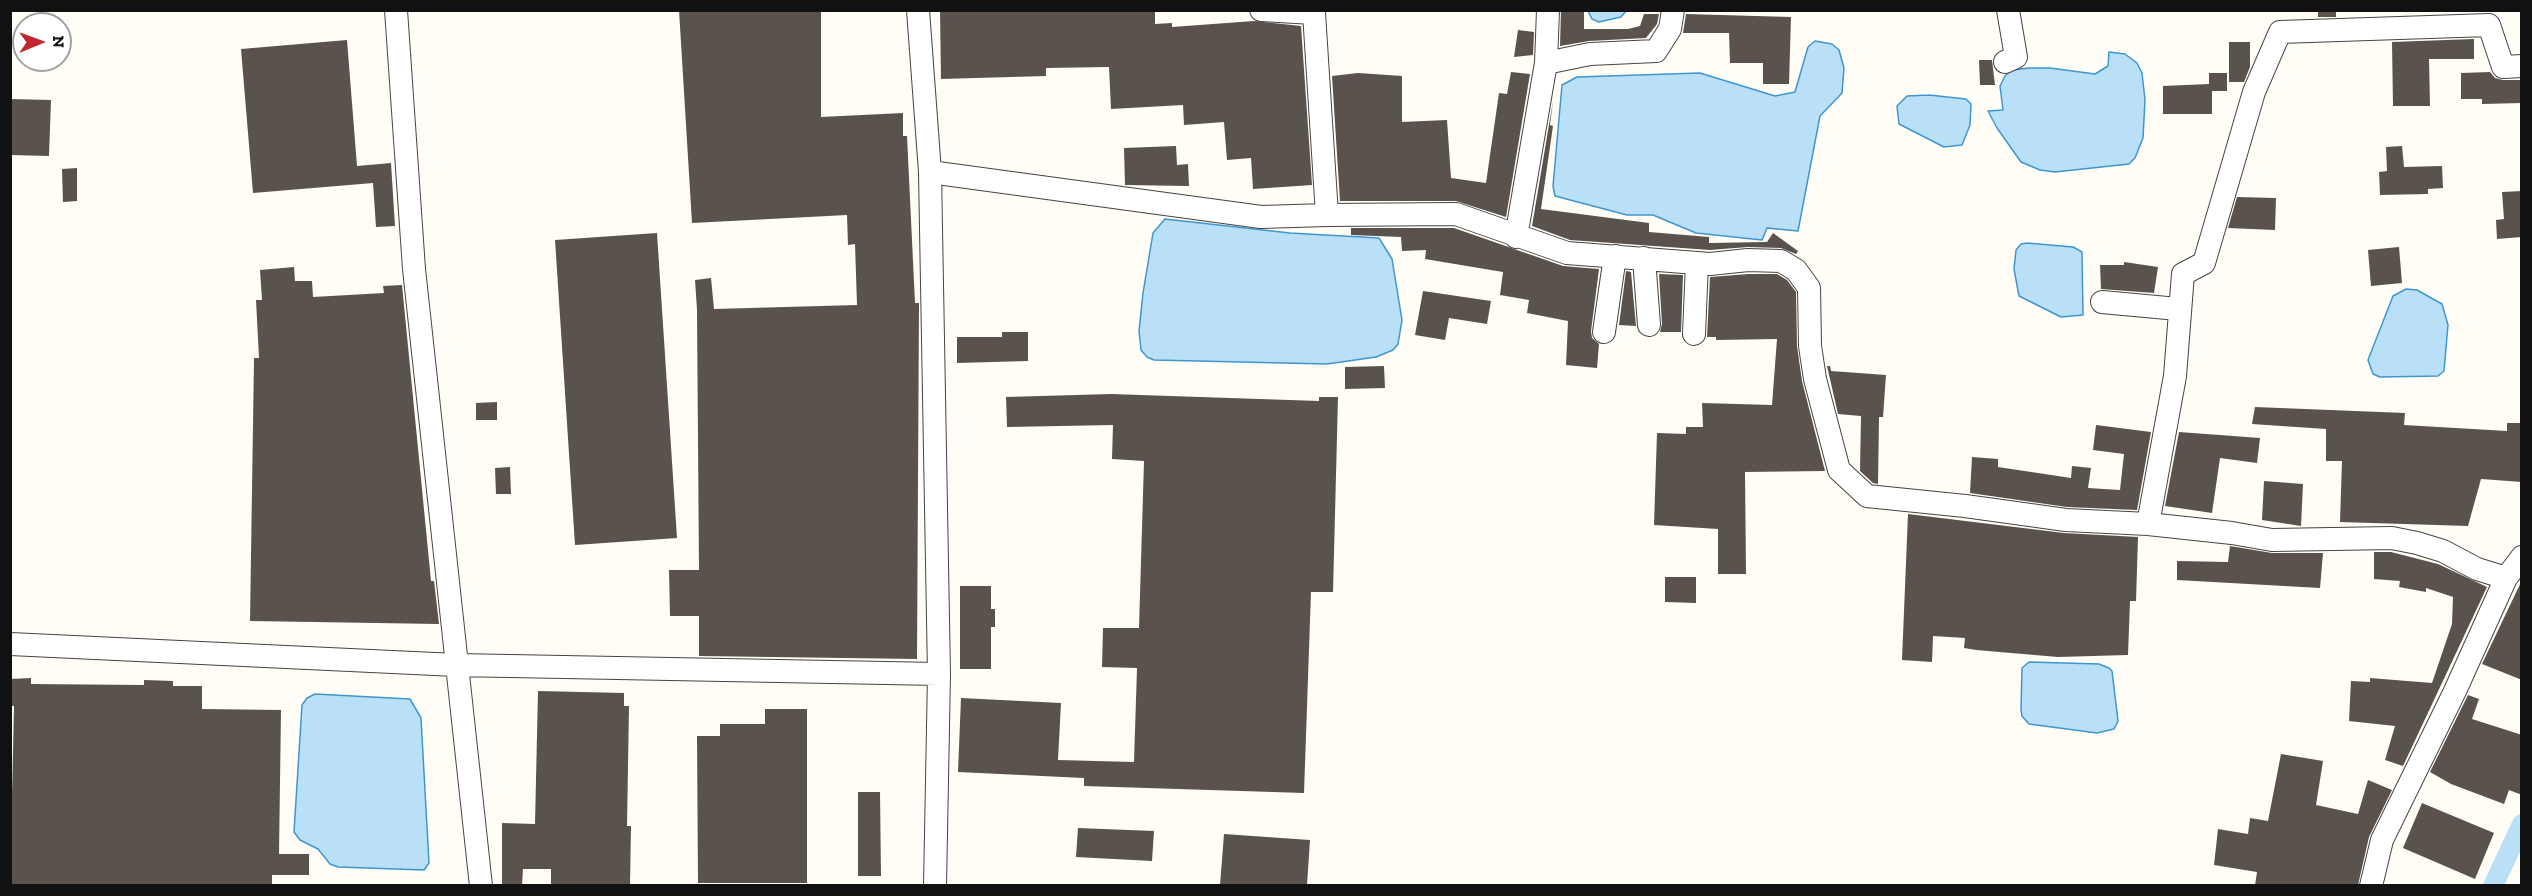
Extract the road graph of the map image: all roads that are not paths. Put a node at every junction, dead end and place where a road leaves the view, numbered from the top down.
1 (396, 10) edge
2 (918, 10) edge
3 (1261, 10) edge
4 (1548, 10) edge
5 (1673, 10) edge
6 (2008, 10) edge
7 (2005, 62) dead end
8 (1546, 63) junction
9 (2522, 66) edge
10 (930, 172) junction
11 (1327, 215) junction
12 (1516, 237) junction
13 (1615, 256) junction
14 (1644, 258) junction
15 (1697, 263) junction
16 (2102, 302) dead end
17 (2178, 309) junction
18 (1649, 325) dead end
19 (1604, 332) dead end
20 (1694, 334) dead end
21 (2148, 524) junction
22 (2522, 557) edge
23 (2506, 578) junction
24 (10, 644) edge
25 (456, 665) junction
26 (939, 674) junction
27 (481, 885) edge
28 (935, 885) edge
29 (2371, 885) edge

1 - 25 street
2 - 10 street
3 - 11 street
4 - 8 street
5 - 8 street
6 - 7 street
8 - 12 street
9 - 17 street
10 - 11 street
10 - 26 street
11 - 12 street
12 - 13 street
13 - 14 street
13 - 19 street
14 - 15 street
14 - 18 street
15 - 20 street
15 - 21 street
16 - 17 street
17 - 21 street
21 - 23 street
22 - 23 street
23 - 29 street
24 - 25 street
25 - 26 street
25 - 27 street
26 - 28 street

